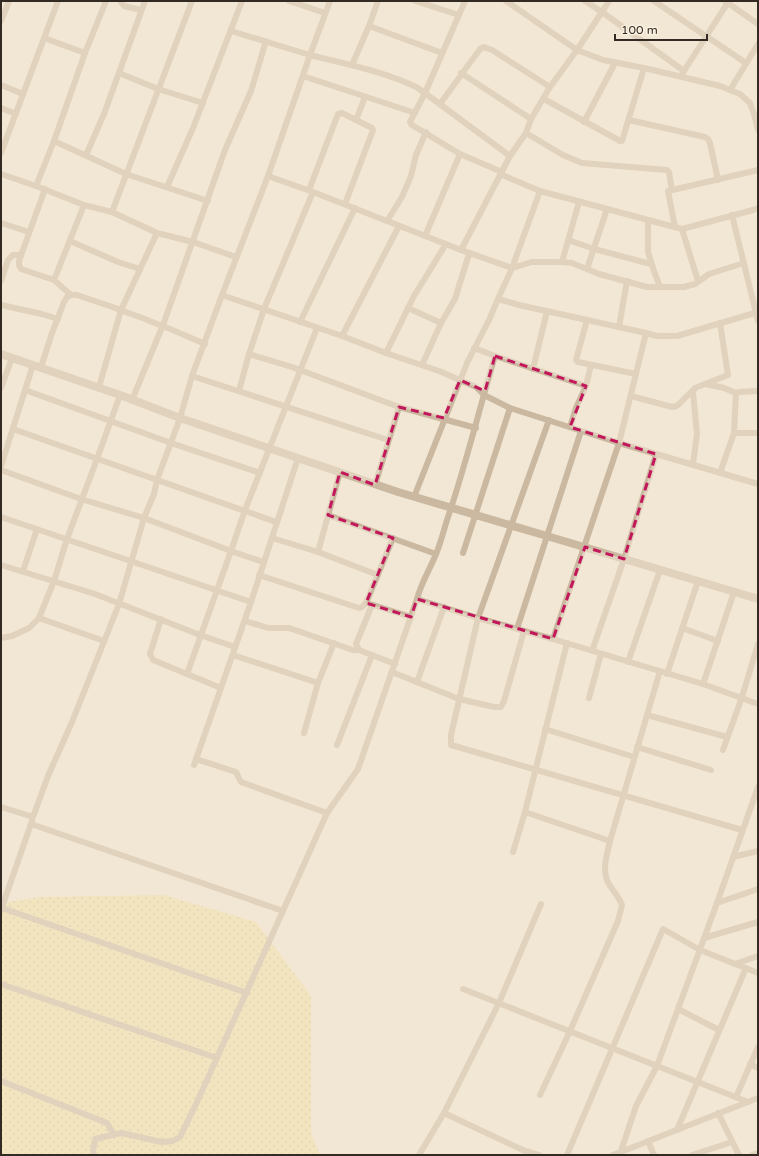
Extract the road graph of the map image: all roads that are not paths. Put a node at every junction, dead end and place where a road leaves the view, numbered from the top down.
1 (9, 1) edge
2 (58, 1) edge
3 (106, 1) edge
4 (120, 1) edge
5 (145, 1) edge
6 (192, 1) edge
7 (242, 1) edge
8 (289, 1) edge
9 (330, 1) edge
10 (378, 1) edge
11 (415, 1) edge
12 (465, 1) edge
13 (506, 1) edge
14 (585, 1) edge
15 (609, 1) edge
16 (654, 1) edge
17 (727, 2) edge
18 (141, 10) junction
19 (602, 12) junction
20 (325, 13) junction
21 (459, 15) junction
22 (1, 21) edge
23 (758, 24) edge
24 (369, 26) junction
25 (231, 31) junction
26 (706, 35) junction
27 (44, 38) junction
28 (266, 42) junction
29 (758, 44) edge
30 (578, 50) junction
31 (442, 52) junction
32 (85, 53) junction
33 (310, 54) junction
34 (615, 63) junction
35 (746, 63) junction
36 (352, 65) junction
37 (644, 68) junction
38 (684, 71) junction
39 (119, 73) junction
40 (461, 73) junction
41 (303, 76) junction
42 (680, 77) junction
43 (1, 85) edge
44 (550, 88) junction
45 (158, 89) junction
46 (730, 90) junction
47 (425, 93) junction
48 (23, 94) junction
49 (366, 97) junction
50 (544, 99) junction
51 (203, 103) junction
52 (440, 104) junction
53 (1, 108) edge
54 (415, 113) junction
55 (16, 114) junction
56 (531, 119) junction
57 (356, 120) junction
58 (630, 120) junction
59 (584, 122) junction
60 (758, 130) edge
61 (426, 132) junction
62 (526, 133) junction
63 (54, 141) junction
64 (1, 153) edge
65 (460, 154) junction
66 (86, 155) junction
67 (510, 156) junction
68 (758, 170) edge
69 (501, 173) junction
70 (1, 174) edge
71 (126, 174) junction
72 (268, 176) junction
73 (718, 180) junction
74 (36, 186) junction
75 (167, 187) junction
76 (45, 189) junction
77 (672, 190) junction
78 (311, 191) junction
79 (540, 191) junction
80 (208, 201) junction
81 (579, 202) junction
82 (345, 204) junction
83 (84, 205) junction
84 (355, 208) junction
85 (758, 208) edge
86 (607, 209) junction
87 (112, 212) junction
88 (732, 215) junction
89 (648, 220) junction
90 (387, 221) junction
91 (1, 223) edge
92 (399, 226) junction
93 (675, 227) junction
94 (682, 229) junction
95 (29, 232) junction
96 (157, 233) junction
97 (425, 236) junction
98 (568, 240) junction
99 (70, 241) junction
100 (193, 242) junction
101 (446, 244) junction
102 (594, 249) junction
103 (461, 250) junction
104 (469, 254) junction
105 (21, 255) junction
106 (236, 257) junction
107 (562, 262) junction
108 (744, 263) junction
109 (651, 264) junction
110 (512, 268) junction
111 (140, 269) junction
112 (587, 269) junction
113 (54, 280) junction
114 (1, 281) edge
115 (698, 281) junction
116 (627, 282) junction
117 (660, 287) junction
118 (72, 294) junction
119 (222, 295) junction
120 (498, 299) junction
121 (1, 306) edge
122 (408, 308) junction
123 (264, 309) junction
124 (121, 310) junction
125 (547, 311) junction
126 (757, 312) edge
127 (58, 319) junction
128 (587, 320) junction
129 (758, 321) edge
130 (300, 322) junction
131 (441, 323) junction
132 (720, 323) junction
133 (163, 325) junction
134 (619, 326) junction
135 (317, 328) junction
136 (646, 333) junction
137 (342, 336) junction
138 (205, 344) junction
139 (474, 348) junction
140 (386, 353) junction
141 (1, 354) edge
142 (249, 354) junction
143 (495, 356) junction
144 (12, 358) junction
145 (422, 365) junction
146 (591, 365) junction
147 (37, 366) junction
148 (533, 368) junction
149 (300, 370) junction
150 (636, 374) junction
151 (192, 376) junction
152 (460, 380) junction
153 (706, 384) junction
154 (586, 386) junction
155 (99, 387) junction
156 (1, 388) edge
157 (695, 388) junction
158 (25, 390) junction
159 (239, 391) junction
160 (758, 391) edge
161 (736, 393) junction
162 (120, 394) junction
163 (484, 395) junction
164 (631, 396) junction
165 (132, 400) junction
166 (286, 406) junction
167 (399, 407) junction
168 (510, 408) junction
169 (180, 418) junction
170 (444, 418) junction
171 (549, 420) junction
172 (110, 421) junction
173 (570, 427) junction
174 (476, 428) junction
175 (13, 429) junction
176 (581, 431) junction
177 (734, 433) junction
178 (758, 433) edge
179 (388, 440) junction
180 (171, 443) junction
181 (619, 443) junction
182 (270, 448) junction
183 (656, 454) junction
184 (298, 458) junction
185 (98, 459) junction
186 (693, 464) junction
187 (1, 466) edge
188 (1, 470) edge
189 (340, 472) junction
190 (260, 473) junction
191 (720, 473) junction
192 (157, 480) junction
193 (757, 482) edge
194 (376, 485) junction
195 (414, 497) junction
196 (81, 499) junction
197 (451, 507) junction
198 (245, 510) junction
199 (475, 514) junction
200 (328, 516) junction
201 (1, 517) edge
202 (144, 518) junction
203 (276, 522) junction
204 (511, 525) junction
205 (37, 529) junction
206 (547, 536) junction
207 (272, 538) junction
208 (392, 538) junction
209 (67, 539) junction
210 (584, 547) junction
211 (231, 551) junction
212 (318, 552) junction
213 (463, 553) dead end
214 (436, 554) junction
215 (624, 559) junction
216 (131, 561) junction
217 (263, 562) junction
218 (1, 565) edge
219 (660, 570) junction
220 (23, 571) junction
221 (378, 574) junction
222 (259, 575) junction
223 (54, 581) junction
224 (698, 581) junction
225 (216, 591) junction
226 (734, 592) junction
227 (417, 599) junction
228 (758, 600) edge
229 (251, 602) junction
230 (119, 604) junction
231 (369, 604) junction
232 (444, 607) junction
233 (411, 617) junction
234 (39, 618) junction
235 (478, 618) junction
236 (161, 619) junction
237 (245, 620) junction
238 (682, 628) junction
239 (517, 629) junction
240 (524, 631) junction
241 (200, 635) junction
242 (1, 638) edge
243 (553, 639) junction
244 (104, 641) junction
245 (718, 641) junction
246 (334, 643) junction
247 (567, 643) junction
248 (758, 644) edge
249 (235, 647) junction
250 (359, 650) junction
251 (592, 651) junction
252 (601, 654) junction
253 (233, 655) junction
254 (372, 655) junction
255 (628, 662) junction
256 (395, 664) junction
257 (660, 671) junction
258 (392, 672) junction
259 (187, 674) junction
260 (667, 674) junction
261 (417, 682) junction
262 (318, 683) junction
263 (703, 684) junction
264 (221, 688) junction
265 (742, 697) junction
266 (589, 698) dead end
267 (459, 699) junction
268 (758, 704) edge
269 (647, 715) junction
270 (545, 729) junction
271 (304, 733) dead end
272 (727, 737) junction
273 (337, 745) dead end
274 (637, 747) junction
275 (723, 750) dead end
276 (634, 757) junction
277 (535, 769) junction
278 (711, 770) dead end
279 (758, 786) edge
280 (623, 796) junction
281 (1, 807) edge
282 (525, 812) junction
283 (327, 813) junction
284 (33, 817) junction
285 (31, 824) junction
286 (742, 830) junction
287 (610, 841) junction
288 (758, 851) edge
289 (513, 852) dead end
290 (733, 857) junction
291 (758, 889) edge
292 (717, 903) junction
293 (541, 904) dead end
294 (2, 910) edge
295 (283, 911) junction
296 (758, 922) edge
297 (704, 938) junction
298 (700, 950) junction
299 (758, 956) edge
300 (735, 964) junction
301 (746, 968) junction
302 (758, 973) edge
303 (1, 984) edge
304 (463, 989) dead end
305 (247, 993) junction
306 (499, 1003) junction
307 (678, 1010) junction
308 (719, 1030) junction
309 (570, 1031) junction
310 (758, 1046) edge
311 (613, 1048) junction
312 (217, 1058) junction
313 (750, 1064) junction
314 (657, 1066) junction
315 (758, 1068) edge
316 (1, 1081) edge
317 (697, 1081) junction
318 (540, 1095) dead end
319 (736, 1097) junction
320 (758, 1099) edge
321 (748, 1102) junction
322 (444, 1113) junction
323 (718, 1113) junction
324 (677, 1130) junction
325 (114, 1135) junction
326 (648, 1141) junction
327 (732, 1142) junction
328 (621, 1152) junction
329 (758, 1153) edge
330 (94, 1155) edge
331 (420, 1155) edge
332 (539, 1155) edge
333 (567, 1155) edge
334 (613, 1155) edge
335 (654, 1155) edge
336 (692, 1155) edge
337 (739, 1155) edge
338 (752, 1155) edge

1 - 22 street
2 - 27 street
3 - 32 street
4 - 18 street
5 - 18 street
6 - 45 street
7 - 25 street
8 - 20 street
9 - 20 street
10 - 24 street
11 - 21 street
12 - 21 street
13 - 30 street
14 - 19 street
15 - 19 street
16 - 26 street
17 - 23 street
17 - 26 street
18 - 39 street
19 - 30 street
19 - 38 street
20 - 33 street
21 - 31 street
24 - 31 street
24 - 36 street
25 - 28 street
25 - 51 street
26 - 35 street
26 - 38 street
27 - 32 street
27 - 48 street
28 - 33 street
28 - 80 street
29 - 35 street
30 - 34 street
30 - 44 street
31 - 47 street
32 - 63 street
33 - 36 street
33 - 41 street
34 - 37 street
34 - 59 street
35 - 46 street
36 - 47 street
37 - 42 street
37 - 58 street
38 - 42 street
39 - 45 street
39 - 66 street
40 - 44 street
40 - 52 street
40 - 56 street
41 - 49 street
41 - 72 street
42 - 46 street
43 - 48 street
44 - 50 street
45 - 51 street
45 - 71 street
46 - 60 street
47 - 52 street
47 - 54 street
48 - 55 street
49 - 54 street
49 - 57 street
50 - 56 street
50 - 59 street
51 - 75 street
52 - 67 street
53 - 55 street
54 - 61 street
55 - 64 street
56 - 62 street
57 - 78 street
57 - 82 street
58 - 59 street
58 - 73 street
61 - 65 street
61 - 90 street
62 - 67 street
62 - 77 street
63 - 66 street
63 - 74 street
65 - 69 street
65 - 97 street
66 - 71 street
67 - 69 street
68 - 73 street
69 - 79 street
69 - 103 street
70 - 74 street
71 - 75 street
71 - 87 street
72 - 78 street
72 - 106 street
73 - 77 street
74 - 76 street
75 - 80 street
76 - 83 street
76 - 95 street
77 - 93 street
78 - 82 street
78 - 123 street
79 - 81 street
79 - 110 street
80 - 100 street
81 - 86 street
81 - 98 street
82 - 84 street
83 - 87 street
83 - 99 street
84 - 90 street
84 - 130 street
85 - 88 street
86 - 89 street
86 - 102 street
87 - 96 street
88 - 94 street
88 - 108 street
89 - 93 street
89 - 109 street
90 - 92 street
91 - 95 street
92 - 97 street
92 - 137 street
93 - 94 street
94 - 115 street
95 - 105 street
96 - 100 street
96 - 111 street
97 - 101 street
98 - 102 street
98 - 107 street
99 - 111 street
99 - 113 street
100 - 106 street
100 - 133 street
101 - 103 street
101 - 122 street
102 - 109 street
102 - 112 street
103 - 104 street
104 - 110 street
104 - 131 street
105 - 113 street
105 - 114 street
106 - 119 street
107 - 110 street
107 - 112 street
108 - 115 street
108 - 126 street
109 - 117 street
110 - 120 street
111 - 124 street
112 - 116 street
113 - 118 street
115 - 117 street
116 - 117 street
116 - 134 street
118 - 124 street
118 - 127 street
119 - 123 street
119 - 138 street
120 - 125 street
120 - 139 street
121 - 127 street
122 - 131 street
122 - 140 street
123 - 130 street
123 - 142 street
124 - 133 street
124 - 155 street
125 - 128 street
125 - 148 street
126 - 129 street
126 - 132 street
127 - 147 street
128 - 134 street
128 - 146 street
130 - 135 street
131 - 145 street
132 - 136 street
132 - 153 street
133 - 138 street
133 - 165 street
134 - 136 street
135 - 137 street
135 - 149 street
136 - 150 street
137 - 140 street
138 - 151 street
139 - 143 street
139 - 152 street
140 - 145 street
141 - 144 street
142 - 149 street
142 - 159 street
143 - 148 street
143 - 163 street
144 - 147 street
144 - 156 street
145 - 152 street
146 - 150 street
146 - 154 street
147 - 155 street
147 - 158 street
148 - 154 street
149 - 166 street
149 - 167 street
150 - 164 street
151 - 159 street
151 - 169 street
152 - 163 street
152 - 170 street
153 - 157 street
153 - 161 street
154 - 173 street
155 - 162 street
157 - 164 street
157 - 186 street
158 - 172 street
158 - 175 street
159 - 166 street
160 - 161 street
161 - 177 street
162 - 165 street
162 - 172 street
163 - 168 street
163 - 174 street
164 - 181 street
165 - 169 street
166 - 179 street
166 - 182 street
167 - 170 street
167 - 179 street
168 - 171 street
168 - 199 street
169 - 180 street
169 - 182 street
170 - 174 street
170 - 195 street
171 - 173 street
171 - 204 street
172 - 180 street
172 - 185 street
173 - 176 street
174 - 197 street
175 - 185 street
175 - 187 street
176 - 181 street
176 - 206 street
177 - 178 street
177 - 191 street
179 - 194 street
180 - 190 street
180 - 192 street
181 - 183 street
181 - 210 street
182 - 184 street
182 - 190 street
183 - 186 street
183 - 215 street
184 - 189 street
184 - 203 street
185 - 192 street
185 - 196 street
186 - 191 street
188 - 196 street
189 - 194 street
189 - 200 street
190 - 198 street
191 - 193 street
192 - 198 street
192 - 202 street
194 - 195 street
195 - 197 street
196 - 202 street
196 - 209 street
197 - 199 street
197 - 214 street
198 - 203 street
198 - 211 street
199 - 204 street
199 - 213 street
200 - 208 street
200 - 212 street
201 - 205 street
202 - 211 street
202 - 216 street
203 - 207 street
204 - 206 street
204 - 235 street
205 - 209 street
205 - 220 street
206 - 210 street
206 - 239 street
207 - 212 street
207 - 217 street
208 - 214 street
208 - 221 street
209 - 216 street
209 - 223 street
210 - 215 street
210 - 243 street
211 - 217 street
211 - 225 street
212 - 221 street
214 - 227 street
215 - 219 street
215 - 251 street
216 - 225 street
216 - 230 street
217 - 222 street
218 - 220 street
219 - 224 street
219 - 255 street
220 - 223 street
221 - 231 street
222 - 229 street
222 - 231 street
223 - 230 street
223 - 234 street
224 - 226 street
224 - 238 street
225 - 229 street
225 - 241 street
226 - 228 street
226 - 245 street
227 - 232 street
227 - 233 street
229 - 237 street
230 - 236 street
230 - 244 street
231 - 233 street
231 - 250 street
232 - 235 street
232 - 261 street
233 - 256 street
234 - 242 street
234 - 244 street
235 - 239 street
235 - 267 street
236 - 241 street
236 - 259 street
237 - 246 street
237 - 249 street
238 - 245 street
238 - 260 street
239 - 240 street
240 - 243 street
240 - 267 street
241 - 249 street
241 - 259 street
243 - 247 street
244 - 284 street
245 - 263 street
246 - 250 street
246 - 262 street
247 - 251 street
247 - 270 street
248 - 265 street
249 - 253 street
250 - 254 street
251 - 252 street
252 - 255 street
252 - 266 street
253 - 262 street
253 - 264 street
254 - 256 street
254 - 273 street
255 - 257 street
256 - 258 street
257 - 260 street
257 - 269 street
258 - 261 street
258 - 283 street
259 - 264 street
260 - 263 street
261 - 267 street
262 - 271 street
263 - 265 street
264 - 283 street
265 - 268 street
265 - 272 street
267 - 277 street
269 - 272 street
269 - 274 street
270 - 276 street
270 - 277 street
272 - 275 street
274 - 276 street
274 - 278 street
276 - 280 street
277 - 280 street
277 - 282 street
279 - 286 street
280 - 286 street
280 - 287 street
281 - 284 street
282 - 287 street
282 - 289 street
283 - 295 street
284 - 285 street
285 - 294 street
285 - 295 street
286 - 290 street
287 - 309 street
288 - 290 street
290 - 292 street
291 - 292 street
292 - 297 street
293 - 306 street
294 - 305 street
295 - 305 street
296 - 297 street
297 - 298 street
298 - 300 street
298 - 307 street
298 - 311 street
299 - 300 street
300 - 301 street
301 - 302 street
301 - 308 street
303 - 312 street
304 - 306 street
305 - 312 street
306 - 309 street
306 - 322 street
307 - 308 street
307 - 314 street
308 - 317 street
309 - 311 street
309 - 318 street
310 - 313 street
311 - 314 street
311 - 333 street
312 - 325 street
313 - 315 street
313 - 319 street
314 - 317 street
314 - 328 street
316 - 325 street
317 - 319 street
317 - 324 street
319 - 321 street
320 - 321 street
321 - 323 street
322 - 331 street
322 - 332 street
323 - 324 street
323 - 327 street
324 - 326 street
325 - 330 street
326 - 328 street
326 - 335 street
327 - 336 street
327 - 337 street
328 - 334 street
329 - 338 street

